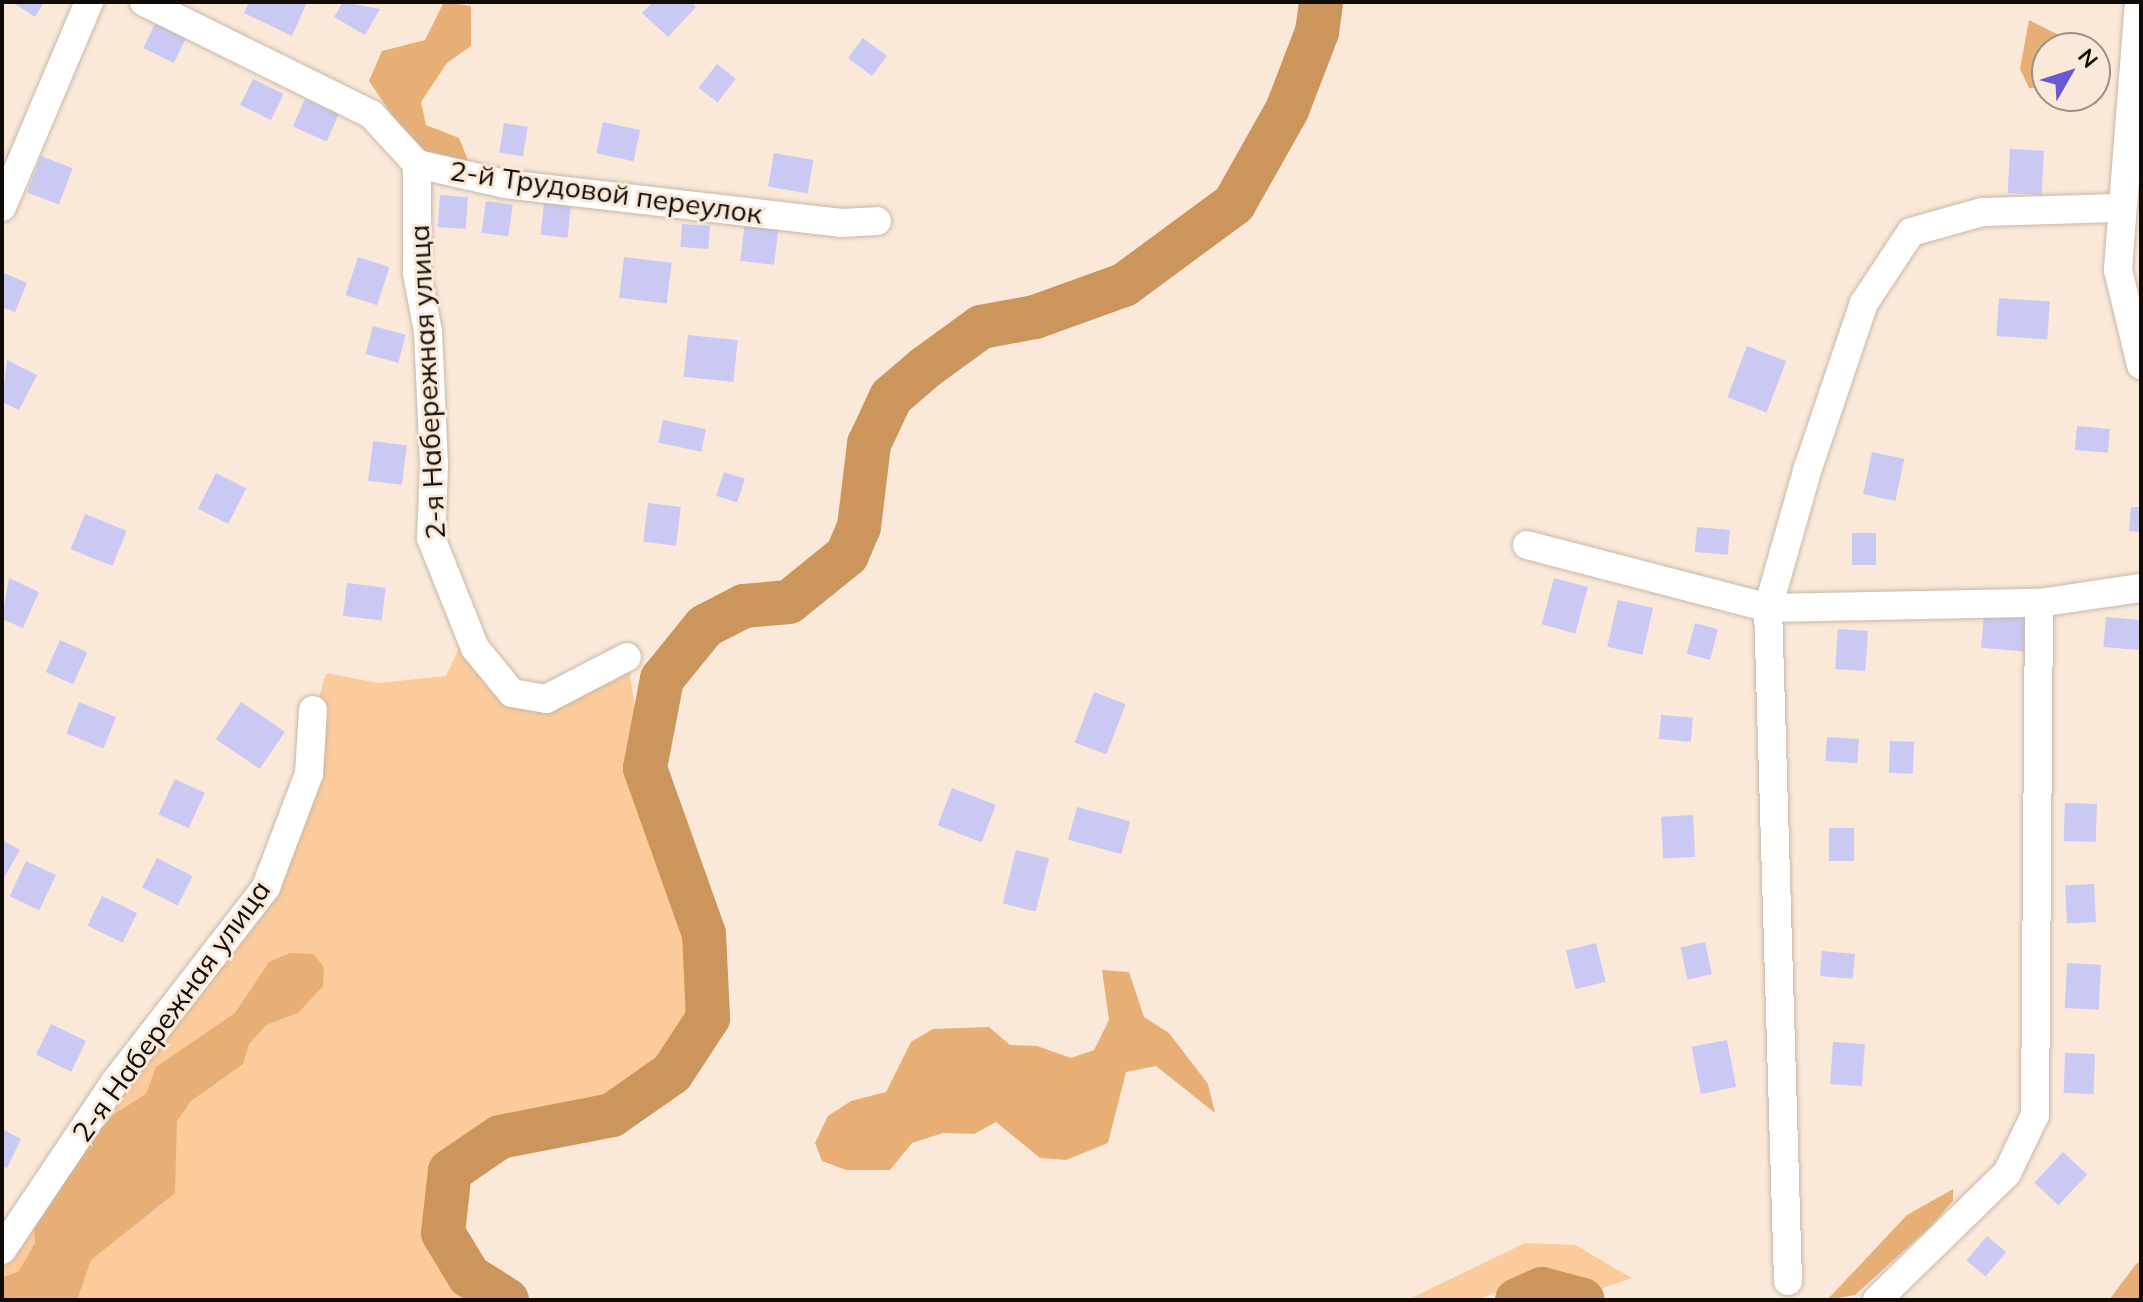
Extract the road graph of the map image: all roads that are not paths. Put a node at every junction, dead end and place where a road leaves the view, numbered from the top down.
1 (89, 2) edge
2 (144, 2) edge
3 (2139, 2) edge
4 (417, 164) junction
5 (2, 207) edge
6 (2119, 208) junction
7 (877, 221) dead end
8 (2141, 365) edge
9 (1527, 545) dead end
10 (2141, 588) edge
11 (2039, 603) junction
12 (1768, 608) junction
13 (627, 657) dead end
14 (313, 710) dead end
15 (2, 1250) edge
16 (1788, 1281) dead end
17 (1877, 1300) edge

1 - 5 street
2 - 4 street, 2-й Трудовой переулок
3 - 6 street
4 - 7 street, 2-й Трудовой переулок
4 - 13 street, 2-я Набережная улица
6 - 8 street
6 - 12 street
9 - 12 street
10 - 11 street
11 - 12 street
11 - 17 street
12 - 16 street
14 - 15 street, 2-я Набережная улица

